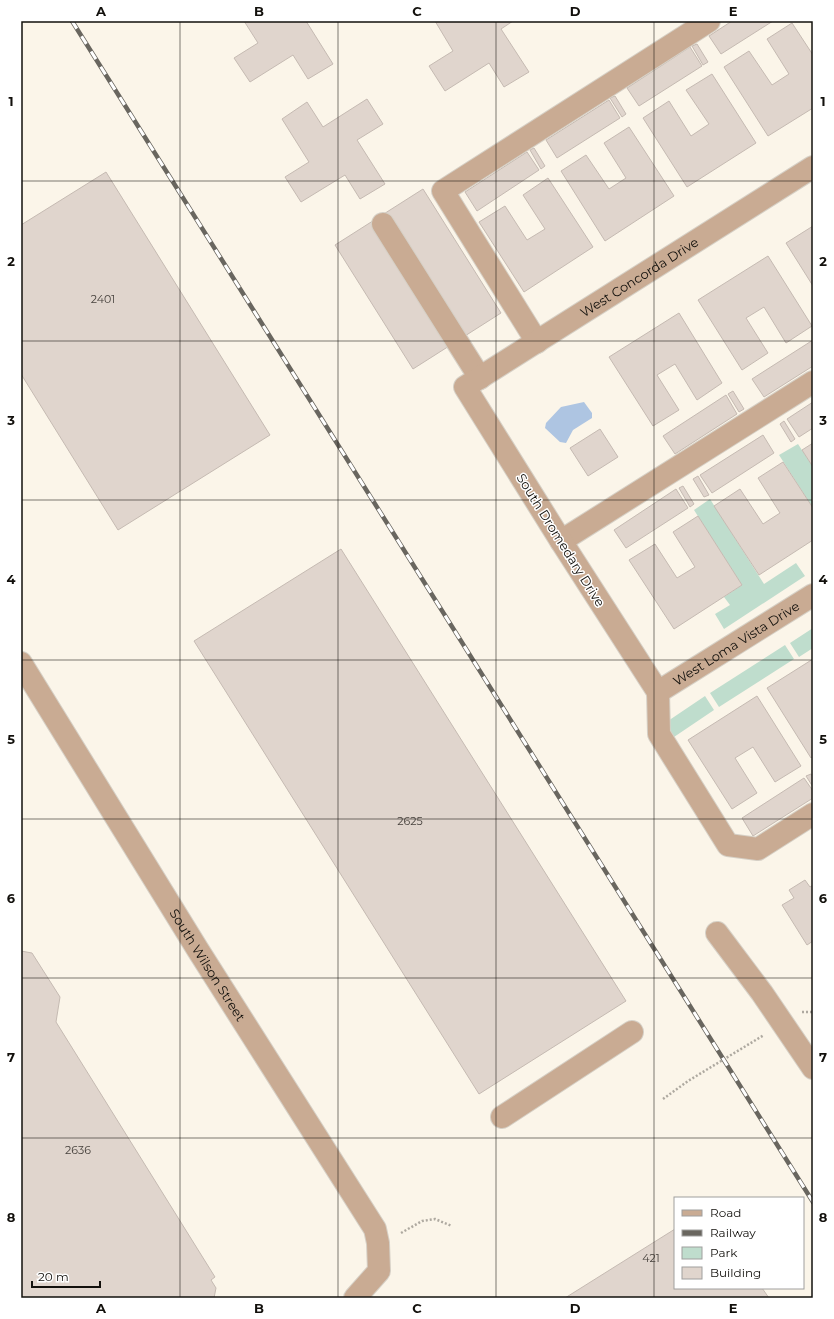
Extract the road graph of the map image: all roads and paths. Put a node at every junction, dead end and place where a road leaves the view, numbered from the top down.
1 (709, 21) edge
2 (813, 167) edge
3 (383, 224) dead end
4 (537, 342) junction
5 (813, 382) edge
6 (472, 383) junction
7 (561, 541) junction
8 (813, 595) edge
9 (21, 663) edge
10 (658, 692) junction
11 (813, 814) edge
12 (717, 933) dead end
13 (813, 1012) edge
14 (783, 1024) junction
15 (632, 1032) dead end
16 (813, 1068) edge
17 (663, 1099) dead end
18 (502, 1117) dead end
19 (452, 1226) dead end
20 (401, 1233) dead end
21 (355, 1298) edge

1 - 4 street
2 - 4 street, West Concorda Drive
3 - 6 street, South Dromedary Drive
4 - 6 street, West Concorda Drive
5 - 7 street
6 - 7 street, South Dromedary Drive
7 - 10 street, South Dromedary Drive
8 - 10 street, West Loma Vista Drive
9 - 21 street, South Wilson Street
10 - 11 street
12 - 14 street
13 - 14 path
14 - 16 street
14 - 17 path
15 - 18 street
19 - 20 path

